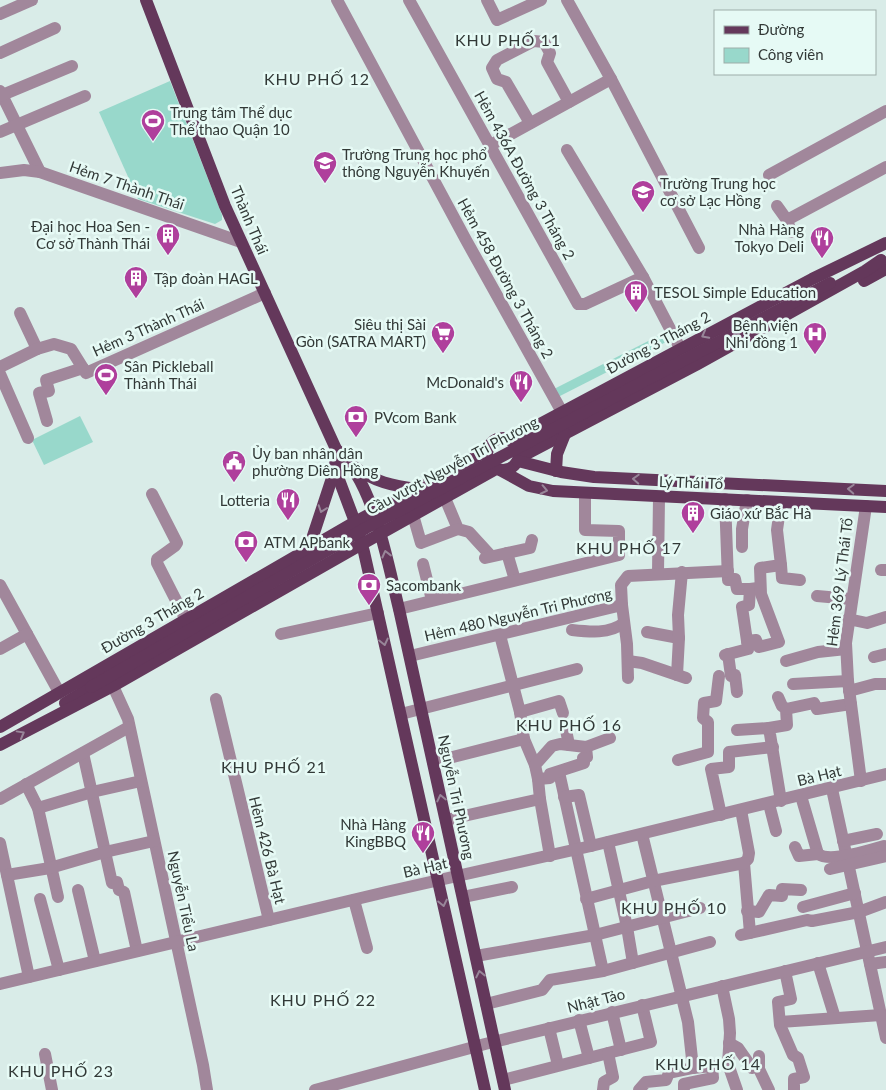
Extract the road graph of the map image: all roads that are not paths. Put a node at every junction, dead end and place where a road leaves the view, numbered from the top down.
1 (32, 0) edge
2 (146, 0) edge
3 (337, 0) edge
4 (409, 0) edge
5 (487, 0) edge
6 (541, 0) edge
7 (567, 0) edge
8 (0, 14) edge
9 (55, 28) dead end
10 (0, 53) edge
11 (72, 66) dead end
12 (611, 79) junction
13 (1, 94) edge
14 (85, 96) dead end
15 (569, 102) junction
16 (886, 111) edge
17 (16, 124) junction
18 (530, 124) junction
19 (0, 132) edge
20 (489, 146) junction
21 (567, 150) dead end
22 (886, 167) edge
23 (40, 172) junction
24 (0, 173) edge
25 (769, 175) dead end
26 (777, 206) dead end
27 (241, 242) junction
28 (699, 248) dead end
29 (883, 256) edge
30 (642, 277) junction
31 (265, 293) junction
32 (20, 313) dead end
33 (678, 344) junction
34 (38, 349) junction
35 (1, 366) edge
36 (83, 368) junction
37 (562, 412) junction
38 (47, 420) dead end
39 (28, 438) dead end
40 (563, 439) junction
41 (510, 440) junction
42 (336, 449) junction
43 (487, 451) junction
44 (520, 458) junction
45 (351, 464) junction
46 (336, 469) junction
47 (498, 470) junction
48 (556, 471) junction
49 (777, 486) junction
50 (418, 489) junction
51 (886, 491) edge
52 (152, 494) dead end
53 (585, 494) junction
54 (659, 497) junction
55 (445, 498) junction
56 (725, 499) junction
57 (747, 500) junction
58 (779, 502) junction
59 (866, 506) junction
60 (886, 507) edge
61 (372, 512) junction
62 (413, 515) junction
63 (356, 522) junction
64 (458, 529) junction
65 (380, 533) junction
66 (532, 540) dead end
67 (362, 544) junction
68 (742, 547) dead end
69 (309, 548) junction
70 (507, 553) junction
71 (423, 564) dead end
72 (781, 566) junction
73 (728, 571) junction
74 (682, 572) junction
75 (658, 573) junction
76 (515, 580) junction
77 (800, 580) dead end
78 (0, 585) edge
79 (755, 589) junction
80 (817, 596) dead end
81 (851, 599) junction
82 (432, 600) junction
83 (622, 605) junction
84 (399, 609) junction
85 (378, 613) junction
86 (184, 616) junction
87 (886, 618) edge
88 (848, 620) junction
89 (624, 623) junction
90 (572, 630) dead end
91 (647, 632) dead end
92 (27, 634) junction
93 (281, 634) dead end
94 (500, 635) junction
95 (679, 638) junction
96 (747, 641) junction
97 (0, 649) edge
98 (846, 649) junction
99 (410, 656) junction
100 (628, 661) junction
101 (786, 661) dead end
102 (577, 669) dead end
103 (728, 676) junction
104 (628, 678) dead end
105 (793, 684) dead end
106 (886, 684) edge
107 (113, 686) junction
108 (513, 686) junction
109 (57, 688) junction
110 (736, 692) dead end
111 (850, 692) junction
112 (77, 695) junction
113 (778, 697) dead end
114 (216, 699) dead end
115 (35, 708) junction
116 (786, 709) junction
117 (421, 710) junction
118 (520, 712) junction
119 (563, 713) dead end
120 (401, 714) junction
121 (42, 722) junction
122 (128, 723) junction
123 (0, 727) edge
124 (770, 728) junction
125 (566, 730) dead end
126 (737, 730) dead end
127 (610, 738) dead end
128 (524, 739) junction
129 (0, 745) edge
130 (569, 745) junction
131 (586, 747) junction
132 (772, 748) junction
133 (83, 753) junction
134 (678, 760) dead end
135 (433, 762) junction
136 (534, 765) junction
137 (564, 770) junction
138 (886, 776) edge
139 (538, 779) junction
140 (141, 781) junction
141 (861, 781) junction
142 (26, 784) junction
143 (832, 788) junction
144 (92, 792) junction
145 (801, 796) junction
146 (564, 797) junction
147 (0, 799) edge
148 (540, 799) junction
149 (775, 802) junction
150 (38, 808) junction
151 (741, 810) junction
152 (721, 815) junction
153 (446, 820) junction
154 (776, 831) dead end
155 (642, 834) junction
156 (877, 834) dead end
157 (154, 841) junction
158 (844, 841) junction
159 (608, 842) junction
160 (0, 843) edge
161 (591, 846) junction
162 (795, 847) dead end
163 (576, 850) junction
164 (105, 852) junction
165 (818, 854) junction
166 (886, 854) edge
167 (550, 856) junction
168 (848, 860) junction
169 (744, 863) junction
170 (50, 868) junction
171 (830, 869) dead end
172 (7, 875) junction
173 (458, 876) junction
174 (438, 881) junction
175 (653, 881) junction
176 (512, 887) dead end
177 (78, 890) dead end
178 (618, 890) junction
179 (855, 893) junction
180 (58, 897) dead end
181 (463, 897) junction
182 (40, 899) dead end
183 (586, 899) junction
184 (354, 900) junction
185 (886, 902) edge
186 (803, 907) junction
187 (700, 908) dead end
188 (748, 911) junction
189 (859, 912) junction
190 (662, 918) junction
191 (269, 920) junction
192 (803, 921) junction
193 (627, 927) junction
194 (595, 936) junction
195 (176, 942) junction
196 (710, 942) dead end
197 (886, 947) edge
198 (367, 948) dead end
199 (138, 951) junction
200 (867, 951) junction
201 (670, 953) junction
202 (476, 956) junction
203 (96, 961) junction
204 (886, 962) edge
205 (633, 963) junction
206 (818, 963) junction
207 (870, 964) junction
208 (59, 970) junction
209 (603, 971) junction
210 (785, 971) junction
211 (29, 977) junction
212 (0, 984) edge
213 (722, 986) junction
214 (681, 995) junction
215 (486, 1004) junction
216 (642, 1005) junction
217 (612, 1012) junction
218 (835, 1018) junction
219 (883, 1019) edge
220 (579, 1020) junction
221 (780, 1022) junction
222 (549, 1028) junction
223 (886, 1038) edge
224 (494, 1041) junction
225 (729, 1044) junction
226 (475, 1047) junction
227 (621, 1050) junction
228 (608, 1053) junction
229 (45, 1054) dead end
230 (589, 1058) junction
231 (558, 1065) junction
232 (693, 1068) junction
233 (504, 1085) edge
234 (684, 1087) edge
235 (52, 1090) edge
236 (207, 1090) edge
237 (315, 1090) edge
238 (485, 1090) edge
239 (603, 1090) edge
240 (639, 1090) edge
241 (737, 1090) edge
242 (769, 1090) edge
243 (794, 1090) edge

1 - 8 street
2 - 27 main road, Thành Thái
3 - 37 street, Hẻm 458 Đường 3 Tháng 2
4 - 20 street, Hẻm 436A Đường 3 Tháng 2
5 - 6 street
7 - 12 street
9 - 10 street
11 - 13 street
12 - 15 street
12 - 28 street
13 - 17 street
14 - 17 street
15 - 18 street
15 - 18 street
16 - 25 street
17 - 19 street
17 - 23 street
18 - 20 street
20 - 30 street, Hẻm 436A Đường 3 Tháng 2
21 - 30 street
22 - 26 street
23 - 24 street, Hẻm 7 Thành Thái
23 - 27 street, Hẻm 7 Thành Thái
27 - 31 main road, Thành Thái
29 -> 33 main road, Đường 3 Tháng 2
29 - 40 main road
29 - 112 main road, Cầu vượt Nguyễn Tri Phương, bridge
30 - 33 street
31 - 36 street, Hẻm 3 Thành Thái
31 - 42 main road, Thành Thái
32 - 34 street
33 - 37 main road, Đường 3 Tháng 2
34 - 35 street, Hẻm 3 Thành Thái
34 - 36 street, Hẻm 3 Thành Thái
35 - 39 street
36 - 38 street
37 - 41 main road, Đường 3 Tháng 2
40 - 44 main road
40 - 48 main road
41 - 43 main road
41 - 44 main road
42 - 45 main road, Thành Thái
42 - 46 main road, Thành Thái
43 - 47 main road
43 - 50 main road, Đường 3 Tháng 2
44 - 47 main road
44 - 48 main road, Lý Thái Tổ
45 - 50 main road
45 - 61 main road, Thành Thái
46 - 63 main road, Thành Thái
46 -> 69 main road
47 -> 53 main road, Lý Thái Tổ
47 - 55 main road
49 -> 48 main road, Lý Thái Tổ
51 -> 49 main road, Lý Thái Tổ
49 - 58 main road
50 - 61 main road, Đường 3 Tháng 2
52 - 86 street
53 - 54 main road, Lý Thái Tổ
53 - 76 street
54 - 56 main road, Lý Thái Tổ
54 - 75 street
55 - 62 main road
55 - 64 street
56 - 57 main road, Lý Thái Tổ
56 - 73 street
57 - 58 main road, Lý Thái Tổ
57 - 68 street
58 - 59 main road, Lý Thái Tổ
58 - 72 street
59 - 60 main road, Lý Thái Tổ
59 - 81 street, Hẻm 369 Lý Thái Tổ
61 - 63 main road, Đường 3 Tháng 2
61 - 65 main road, Nguyễn Tri Phương
62 - 64 street
62 - 65 main road
63 - 67 main road
63 - 69 main road, Đường 3 Tháng 2
64 - 70 street
65 - 67 main road
84 -> 65 main road, Nguyễn Tri Phương
66 - 70 street
67 - 85 main road
67 - 107 main road
69 - 86 main road, Đường 3 Tháng 2
70 - 76 street
71 - 82 street
72 - 77 street
72 - 79 street
73 - 74 street
73 - 79 street
74 - 75 street
74 - 95 street
75 - 83 street
76 - 82 street
78 - 92 street
79 - 96 street
79 - 96 street
80 - 81 street
81 - 88 street, Hẻm 369 Lý Thái Tổ
82 - 84 street
83 - 89 street, Hẻm 480 Nguyễn Tri Phương
83 - 94 street, Hẻm 480 Nguyễn Tri Phương
84 - 99 main road, Nguyễn Tri Phương
85 - 93 street
85 -> 120 main road
86 - 109 main road, Đường 3 Tháng 2
87 - 88 street
88 - 98 street, Hẻm 369 Lý Thái Tổ
89 - 90 street
89 - 100 street, Hẻm 480 Nguyễn Tri Phương
91 - 95 street
92 - 97 street
92 - 109 street
94 - 99 street, Hẻm 480 Nguyễn Tri Phương
94 - 108 street
95 - 100 street
96 - 103 street
98 - 101 street
98 - 111 street, Hẻm 369 Lý Thái Tổ
99 - 117 main road, Nguyễn Tri Phương
100 - 104 street, Hẻm 480 Nguyễn Tri Phương
102 - 108 street
103 - 110 street
103 - 134 street
105 - 111 street
106 - 111 street
107 - 121 main road
107 - 122 street, Nguyễn Tiểu La
108 - 117 street
108 - 118 street
109 - 115 main road, Đường 3 Tháng 2
111 - 116 street
111 - 141 street, Hẻm 369 Lý Thái Tổ
112 - 115 main road, Đường 3 Tháng 2
112 - 121 main road
113 - 116 street
114 - 191 street, Hẻm 426 Bà Hạt
115 - 123 main road, Đường 3 Tháng 2
116 - 124 street
117 - 120 street
117 - 135 main road, Nguyễn Tri Phương
118 - 119 street
118 - 128 street
120 - 174 main road
129 -> 121 main road
122 - 133 street
122 - 140 street, Nguyễn Tiểu La
124 - 126 street
124 - 132 street
125 - 130 street
127 - 131 street
128 - 135 street
128 - 136 street
130 - 131 street
130 - 136 street
131 - 137 street
132 - 149 street
132 - 152 street
133 - 142 street
133 - 144 street
153 -> 135 main road, Nguyễn Tri Phương
136 - 139 street
137 - 139 street
137 - 146 street
138 - 141 street, Bà Hạt
139 - 148 street
140 - 144 street
140 - 157 street, Nguyễn Tiểu La
141 - 143 street, Bà Hạt
142 - 147 street
142 - 150 street
143 - 145 street, Bà Hạt
143 - 158 street
144 - 150 street
144 - 164 street
145 - 149 street, Bà Hạt
145 - 165 street
146 - 161 street
146 - 163 street
148 - 153 street
148 - 167 street
149 - 151 street, Bà Hạt
149 - 154 street
150 - 170 street
151 - 152 street, Bà Hạt
151 - 169 street
152 - 155 street, Bà Hạt
153 - 173 main road, Nguyễn Tri Phương
155 - 159 street, Bà Hạt
155 - 175 street
156 - 158 street
157 - 164 street
157 - 195 street, Nguyễn Tiểu La
158 - 168 street
159 - 161 street, Bà Hạt
159 - 178 street
160 - 172 street
161 - 163 street, Bà Hạt
162 - 165 street
163 - 167 street, Bà Hạt
163 - 183 street
164 - 170 street
164 - 199 street
165 - 168 street
166 - 168 street
167 - 173 street, Bà Hạt
168 - 171 street
168 - 179 street
169 - 175 street
169 - 188 street
170 - 172 street
170 - 180 street
172 - 211 street
173 - 174 street, Bà Hạt
173 - 181 main road, Nguyễn Tri Phương
174 - 184 street, Bà Hạt
174 -> 226 main road
175 - 178 street
175 - 190 street
176 - 181 street
177 - 203 street
178 - 183 street
178 - 193 street
179 - 186 street
179 - 189 street
181 - 202 main road, Nguyễn Tri Phương
182 - 208 street
183 - 194 street
184 - 191 street, Bà Hạt
184 - 198 street
185 - 189 street
186 - 188 street
186 - 192 street
187 - 190 street
188 - 192 street
189 - 192 street
189 - 200 street
190 - 193 street
190 - 201 street
191 - 195 street, Bà Hạt
193 - 194 street
193 - 205 street
194 - 202 street
194 - 209 street
195 - 199 street, Bà Hạt
195 - 236 street, Nguyễn Tiểu La
196 - 201 street
197 - 200 street, Nhật Tảo
199 - 203 street, Bà Hạt
200 - 206 street, Nhật Tảo
200 - 207 street
201 - 205 street
201 - 214 street
215 -> 202 main road, Nguyễn Tri Phương
203 - 208 street, Bà Hạt
204 - 207 street
205 - 209 street
206 - 210 street, Nhật Tảo
206 - 218 street
207 - 219 street
208 - 211 street, Bà Hạt
209 - 215 street
210 - 213 street, Nhật Tảo
210 - 221 street
211 - 212 street, Bà Hạt
213 - 214 street, Nhật Tảo
213 - 225 street
214 - 216 street, Nhật Tảo
214 - 232 street
215 - 224 main road, Nguyễn Tri Phương
216 - 217 street, Nhật Tảo
216 - 227 street
217 - 220 street, Nhật Tảo
217 - 227 street
218 - 219 street
218 - 221 street
219 - 223 street
220 - 222 street, Nhật Tảo
220 - 230 street
221 - 243 street
222 - 224 street, Nhật Tảo
222 - 231 street
224 - 226 street, Nhật Tảo
224 - 233 main road, Nguyễn Tri Phương
225 - 241 street
225 - 242 street
226 - 237 street, Nhật Tảo
226 - 238 main road
227 - 228 street
228 - 230 street
228 - 239 street
229 - 235 street
230 - 231 street
231 - 233 street
232 - 234 street
232 - 240 street

